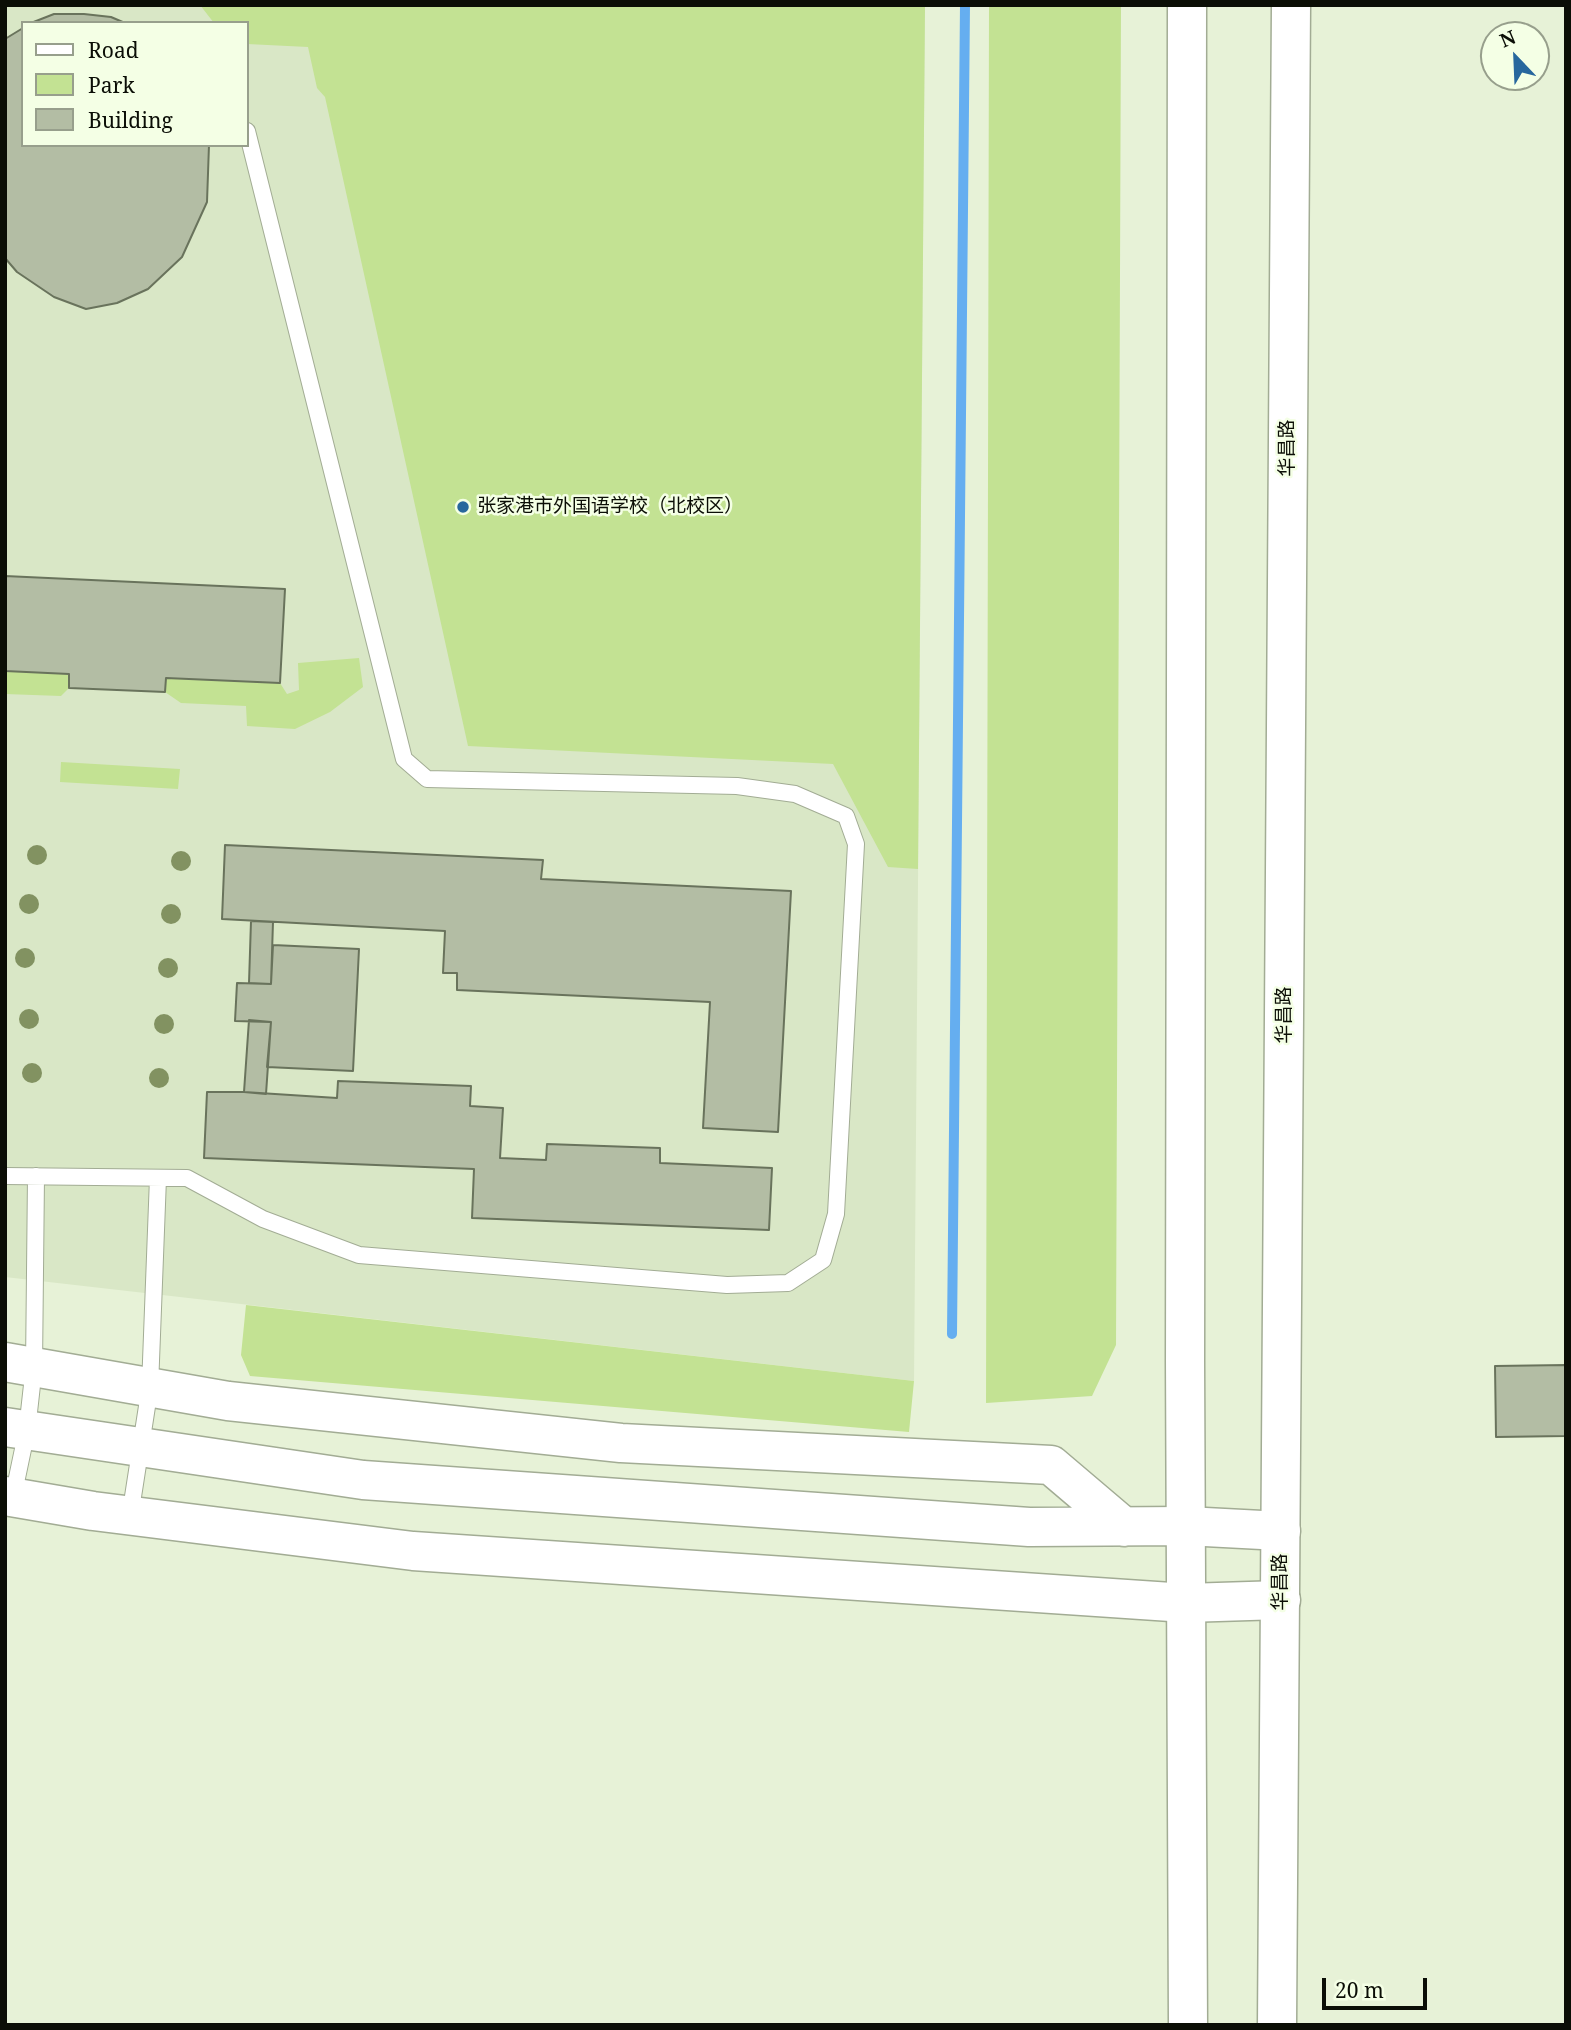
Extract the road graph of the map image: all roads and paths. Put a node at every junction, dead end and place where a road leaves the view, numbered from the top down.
1 (1186, 5) edge
2 (1291, 5) edge
3 (248, 135) edge
4 (5, 1175) edge
5 (36, 1176) junction
6 (158, 1178) junction
7 (20, 1364) edge
8 (150, 1387) junction
9 (16, 1428) edge
10 (140, 1447) junction
11 (9, 1497) edge
12 (130, 1516) junction
13 (1186, 1526) junction
14 (1124, 1527) junction
15 (1281, 1531) junction
16 (1281, 1600) junction
17 (1186, 1603) junction
18 (1188, 2025) edge
19 (1277, 2025) edge

1 - 13 main road
2 - 15 main road, 华昌路
3 - 6 lane
4 - 5 lane
5 - 6 lane
5 - 7 lane
6 - 8 lane
7 - 8 main road
7 - 9 lane
8 - 10 lane
8 - 14 main road
9 - 10 main road
9 - 11 lane
10 - 12 lane
10 - 14 main road
11 - 12 main road
12 - 17 main road
13 - 14 main road
13 - 15 main road
13 - 17 main road
15 - 16 main road, 华昌路
16 - 17 main road
16 - 19 main road, 华昌路
17 - 18 main road

